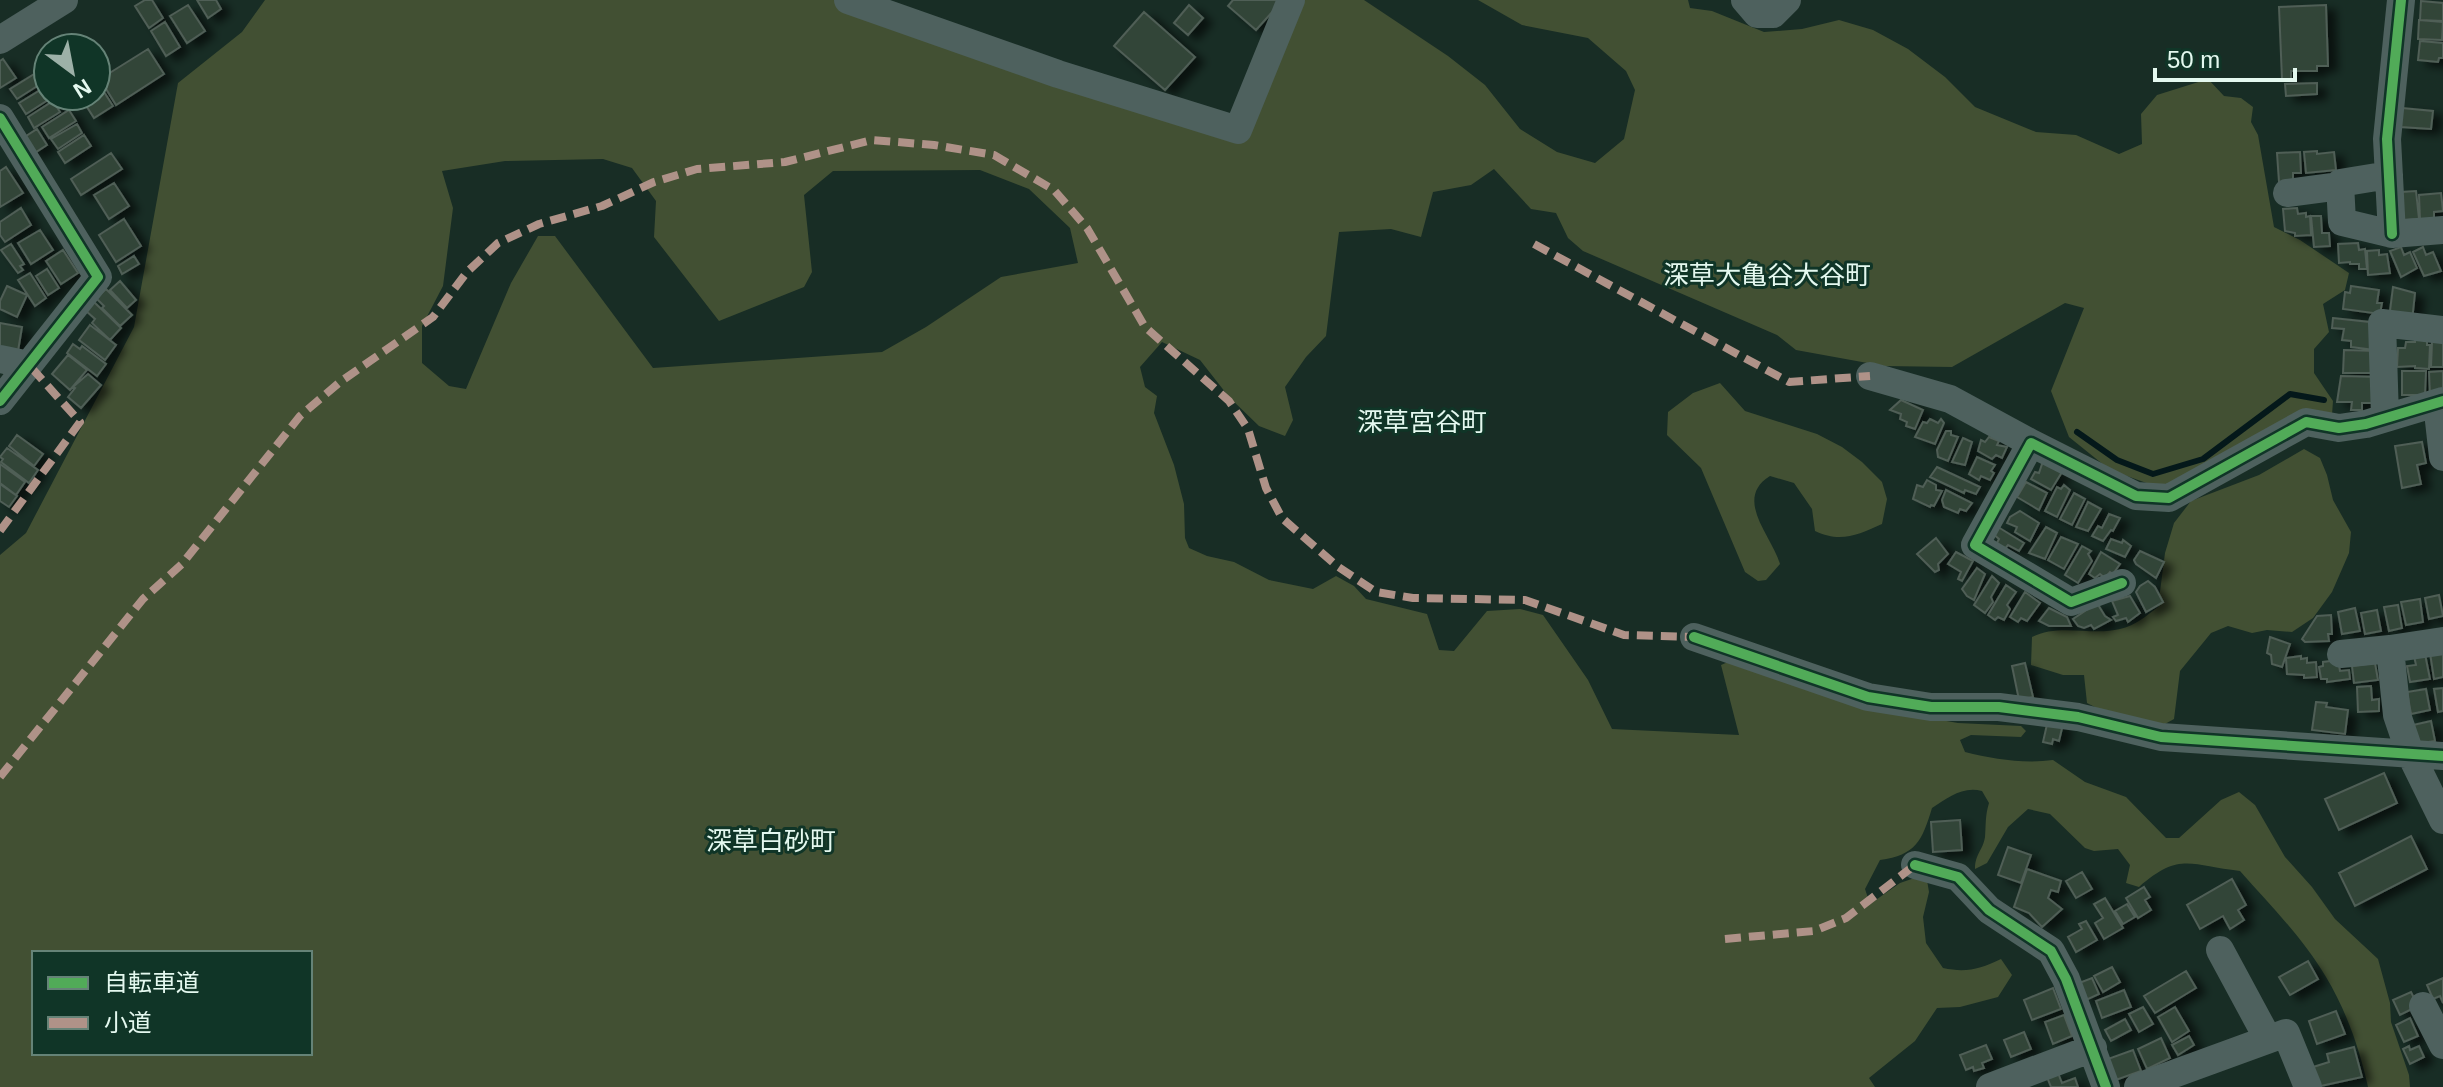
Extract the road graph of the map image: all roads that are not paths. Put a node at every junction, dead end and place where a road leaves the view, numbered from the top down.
1 (64, 0) edge
2 (848, 0) edge
3 (1291, 0) edge
4 (1745, 0) edge
5 (1787, 0) edge
6 (2401, 0) edge
7 (0, 40) edge
8 (0, 118) edge
9 (2389, 175) junction
10 (2340, 186) junction
11 (2287, 193) dead end
12 (2443, 230) edge
13 (2392, 234) junction
14 (2443, 330) edge
15 (0, 359) edge
16 (29, 365) junction
17 (1870, 376) dead end
18 (0, 401) edge
19 (2439, 407) edge
20 (2375, 420) junction
21 (2031, 443) junction
22 (2443, 457) edge
23 (2122, 583) dead end
24 (1694, 637) dead end
25 (2443, 641) edge
26 (2390, 649) junction
27 (2341, 654) dead end
28 (2410, 753) junction
29 (2443, 756) edge
30 (2443, 820) edge
31 (1915, 865) dead end
32 (2220, 950) dead end
33 (2423, 1006) dead end
34 (2441, 1037) edge
35 (2268, 1039) junction
36 (2093, 1048) junction
37 (1990, 1087) edge
38 (2106, 1087) edge
39 (2138, 1087) edge
40 (2308, 1087) edge

1 - 7 street
2 - 3 street
4 - 5 street
6 - 9 street
8 - 16 street
9 - 10 street
9 - 13 street
10 - 11 street
10 - 13 street
12 - 13 street
14 - 20 street
15 - 16 street
16 - 18 street
17 - 21 street
19 - 20 street
19 - 22 street
20 - 21 street
21 - 23 street
24 - 28 street
25 - 26 street
26 - 27 street
26 - 28 street
28 - 29 street
28 - 30 street
31 - 36 street
32 - 35 street
33 - 34 street
35 - 39 street
35 - 40 street
36 - 37 street
36 - 38 street

